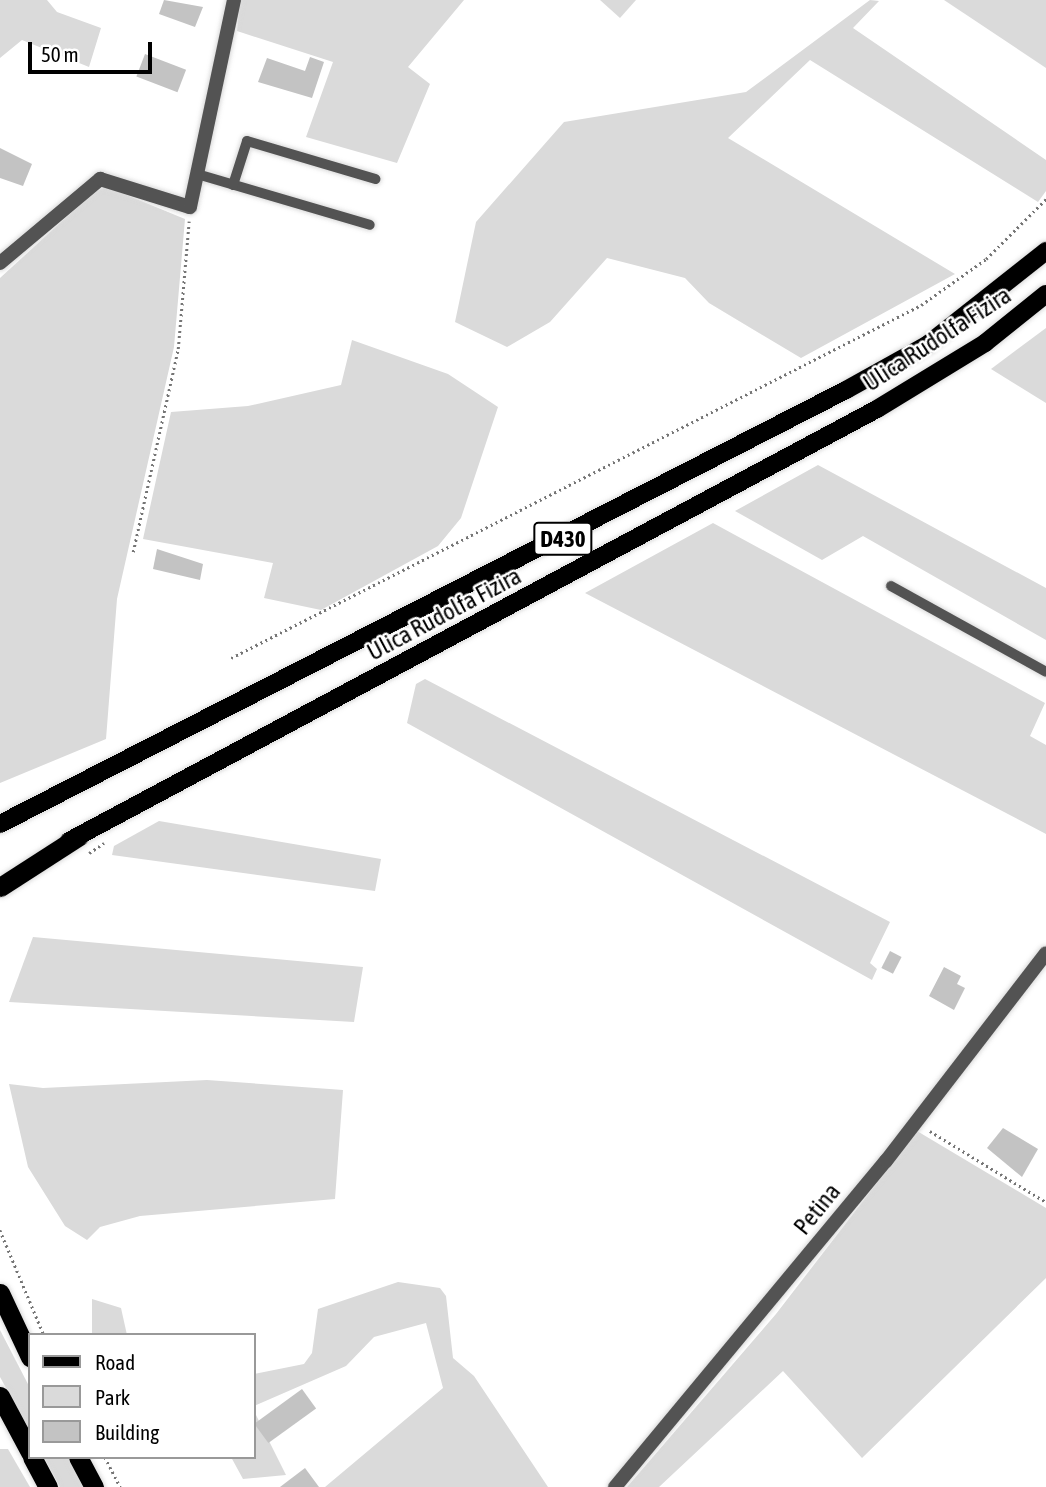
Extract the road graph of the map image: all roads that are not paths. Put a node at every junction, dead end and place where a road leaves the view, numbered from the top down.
1 (234, 0) edge
2 (197, 174) junction
3 (375, 178) dead end
4 (233, 185) junction
5 (370, 225) dead end
6 (1046, 251) edge
7 (0, 263) edge
8 (1046, 294) edge
9 (891, 586) dead end
10 (1046, 672) edge
11 (0, 824) edge
12 (79, 836) junction
13 (0, 876) edge
14 (0, 887) edge
15 (1046, 953) edge
16 (0, 1293) edge
17 (28, 1353) edge
18 (0, 1396) edge
19 (28, 1448) edge
20 (33, 1459) edge
21 (79, 1459) edge
22 (48, 1487) edge
23 (94, 1487) edge
24 (615, 1487) edge

1 - 2 street
2 - 4 lane
2 - 7 street
3 - 4 lane
4 - 5 lane
6 - 11 main road, Ulica Rudolfa Fizira / D430
8 - 12 main road, Ulica Rudolfa Fizira / D430
9 - 10 lane
12 - 13 main road, Ulica Rudolfa Fizira / D430
12 - 14 highway
15 - 24 street, Petina
16 - 17 highway
18 - 19 highway
20 - 22 highway
21 - 23 highway

